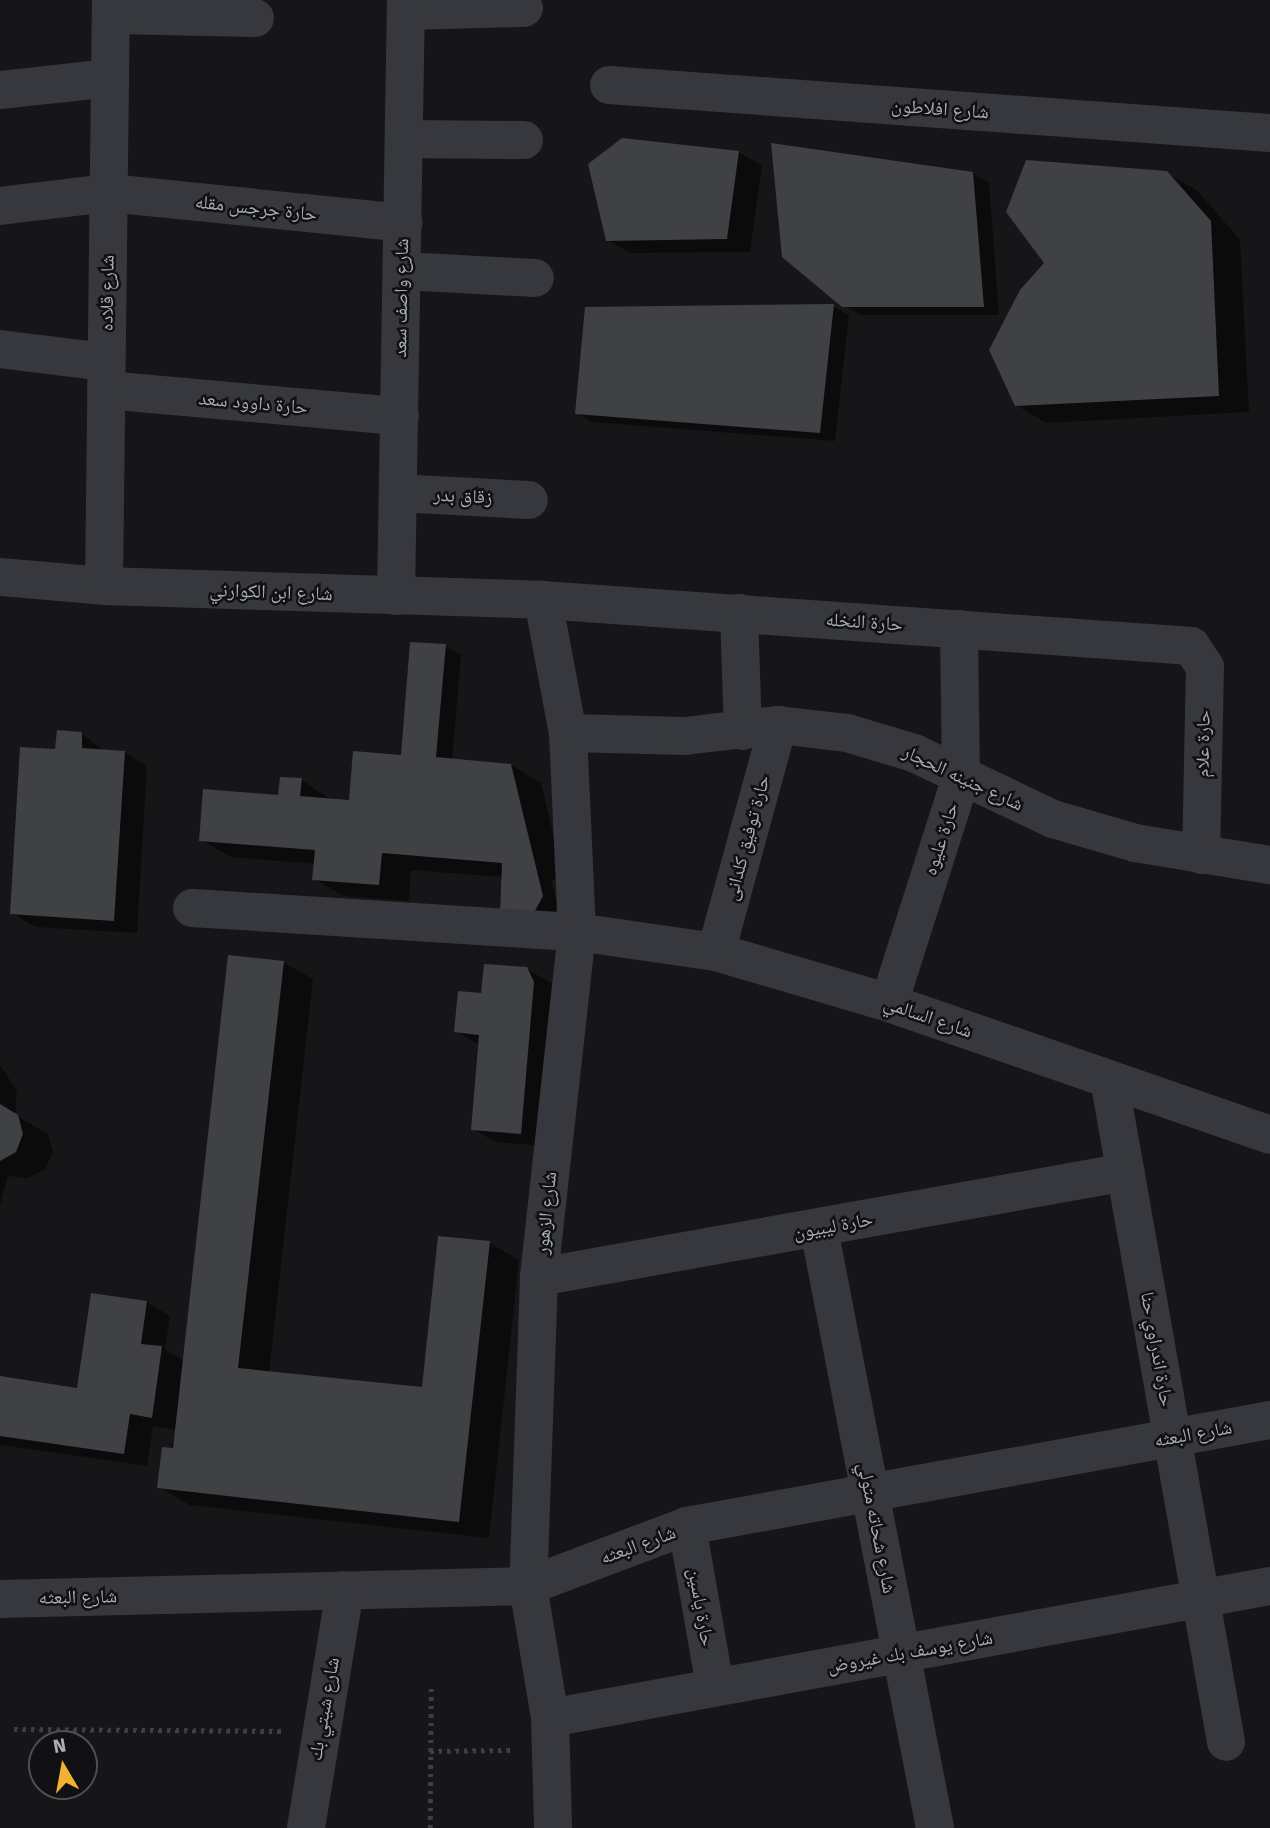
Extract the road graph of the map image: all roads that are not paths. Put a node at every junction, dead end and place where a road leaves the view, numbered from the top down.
1 (406, 6) edge
2 (111, 7) edge
3 (524, 8) dead end
4 (255, 18) dead end
5 (110, 78) junction
6 (609, 85) dead end
7 (0, 90) edge
8 (1270, 133) edge
9 (404, 139) junction
10 (524, 140) dead end
11 (109, 194) junction
12 (0, 206) edge
13 (403, 223) junction
14 (402, 271) junction
15 (535, 278) dead end
16 (0, 349) edge
17 (106, 376) junction
18 (400, 416) junction
19 (398, 493) junction
20 (528, 500) dead end
21 (0, 577) edge
22 (104, 586) junction
23 (396, 596) junction
24 (542, 600) junction
25 (739, 614) junction
26 (958, 629) junction
27 (1185, 645) joint
28 (761, 728) junction
29 (568, 733) junction
30 (961, 777) junction
31 (1201, 855) junction
32 (1270, 865) edge
33 (191, 908) dead end
34 (577, 932) junction
35 (716, 952) junction
36 (889, 1003) junction
37 (1109, 1079) junction
38 (1270, 1135) edge
39 (1126, 1172) junction
40 (819, 1228) junction
41 (539, 1277) junction
42 (1270, 1420) edge
43 (1173, 1437) junction
44 (870, 1493) junction
45 (687, 1526) junction
46 (528, 1586) junction
47 (1270, 1586) edge
48 (345, 1590) junction
49 (0, 1599) edge
50 (1202, 1599) junction
51 (901, 1653) junction
52 (715, 1687) junction
53 (551, 1734) junction
54 (1226, 1742) dead end
55 (306, 1828) edge
56 (553, 1828) edge
57 (935, 1828) edge

1 - 3 street
1 - 9 street, شارع واصف سعد
2 - 4 street
2 - 5 street, شارع قلاده
5 - 7 street
5 - 11 street, شارع قلاده
6 - 8 street, شارع افلاطون
9 - 10 street
9 - 13 street, شارع واصف سعد
11 - 12 street, حارة جرجس مقله
11 - 13 street, حارة جرجس مقله
11 - 17 street, شارع قلاده
13 - 14 street, شارع واصف سعد
14 - 15 street
14 - 18 street, شارع واصف سعد
16 - 17 street, حارة داوود سعد
17 - 18 street, حارة داوود سعد
17 - 22 street, شارع قلاده
18 - 19 street, شارع واصف سعد
19 - 20 street, زقاق بدر
19 - 23 street, شارع واصف سعد
21 - 22 street, شارع ابن الكوارني
22 - 23 street, شارع ابن الكوارني
23 - 24 street, شارع ابن الكوارني
24 - 25 street, حارة النخله
24 - 29 street, شارع الزهور
25 - 26 street, حارة النخله
25 - 28 street, حارة توفيق كلدانى
26 - 27 street, حارة النخله
26 - 30 street, حارة عليوه
27 - 31 street, حارة علام
28 - 29 street, شارع جنينه الحجار
28 - 30 street, شارع جنينه الحجار
28 - 35 street, حارة توفيق كلدانى
29 - 34 street, شارع الزهور
30 - 31 street, شارع جنينه الحجار
30 - 36 street, حارة عليوه
31 - 32 street, شارع جنينه الحجار
33 - 34 street, شارع السالمي
34 - 35 street, شارع السالمي
34 - 41 street, شارع الزهور
35 - 36 street, شارع السالمي
36 - 37 street, شارع السالمي
37 - 38 street, شارع السالمي
37 - 39 street, حارة اندراوي حنا
39 - 40 street, حارة ليبيون
39 - 43 street, حارة اندراوي حنا
40 - 41 street, حارة ليبيون
40 - 44 street, شارع شحاته متولي
41 - 46 street, شارع الزهور
42 - 43 street, شارع البعثه
43 - 44 street, شارع البعثه
43 - 50 street, حارة اندراوي حنا
44 - 45 street, شارع البعثه
44 - 51 street, شارع شحاته متولي
45 - 46 street, شارع البعثه
45 - 52 street, حارة ياسين
46 - 48 street, شارع البعثه
46 - 53 street, شارع الزهور
47 - 50 street, شارع يوسف بك غيروض
48 - 49 street, شارع البعثه
48 - 55 street, شارع شيتي بك
50 - 51 street, شارع يوسف بك غيروض
50 - 54 street, حارة اندراوي حنا
51 - 52 street, شارع يوسف بك غيروض
51 - 57 street, شارع شحاته متولي
52 - 53 street, شارع يوسف بك غيروض
53 - 56 street, شارع الزهور

